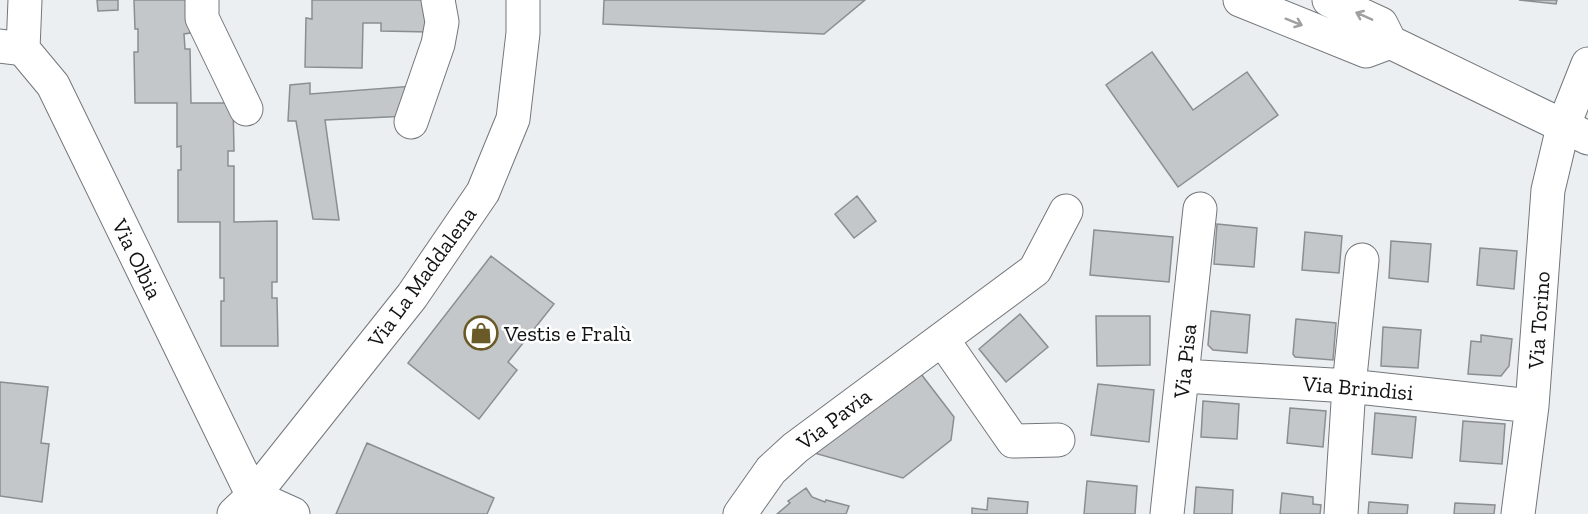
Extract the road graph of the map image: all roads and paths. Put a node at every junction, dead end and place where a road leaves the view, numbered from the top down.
1 (25, 0) edge
2 (202, 0) edge
3 (438, 0) edge
4 (523, 0) edge
5 (1240, 0) edge
6 (1329, 0) edge
7 (1390, 42) junction
8 (11, 48) edge
9 (1588, 64) edge
10 (246, 110) dead end
11 (411, 122) dead end
12 (1576, 132) edge
13 (1200, 209) dead end
14 (1066, 211) dead end
15 (1362, 260) dead end
16 (942, 339) junction
17 (1183, 376) junction
18 (1349, 386) junction
19 (1532, 406) junction
20 (1058, 440) dead end
21 (243, 505) edge
22 (293, 514) edge
23 (740, 514) edge
24 (1167, 514) edge
25 (1341, 514) edge
26 (1518, 514) edge

1 - 8 street
2 - 10 street
3 - 11 street
4 - 21 street, Via La Maddalena
5 -> 7 street
7 -> 6 street
7 - 12 street
8 - 21 street, Via Olbia
9 - 12 street, Via Torino
12 - 19 street, Via Torino
13 - 17 street, Via Pisa
14 - 16 street, Via Pavia
15 - 18 street
16 - 20 street
16 - 23 street, Via Pavia
17 - 18 street, Via Brindisi
17 - 24 street, Via Pisa
18 - 19 street, Via Brindisi
18 - 25 street
19 - 26 street, Via Torino
21 - 22 street

